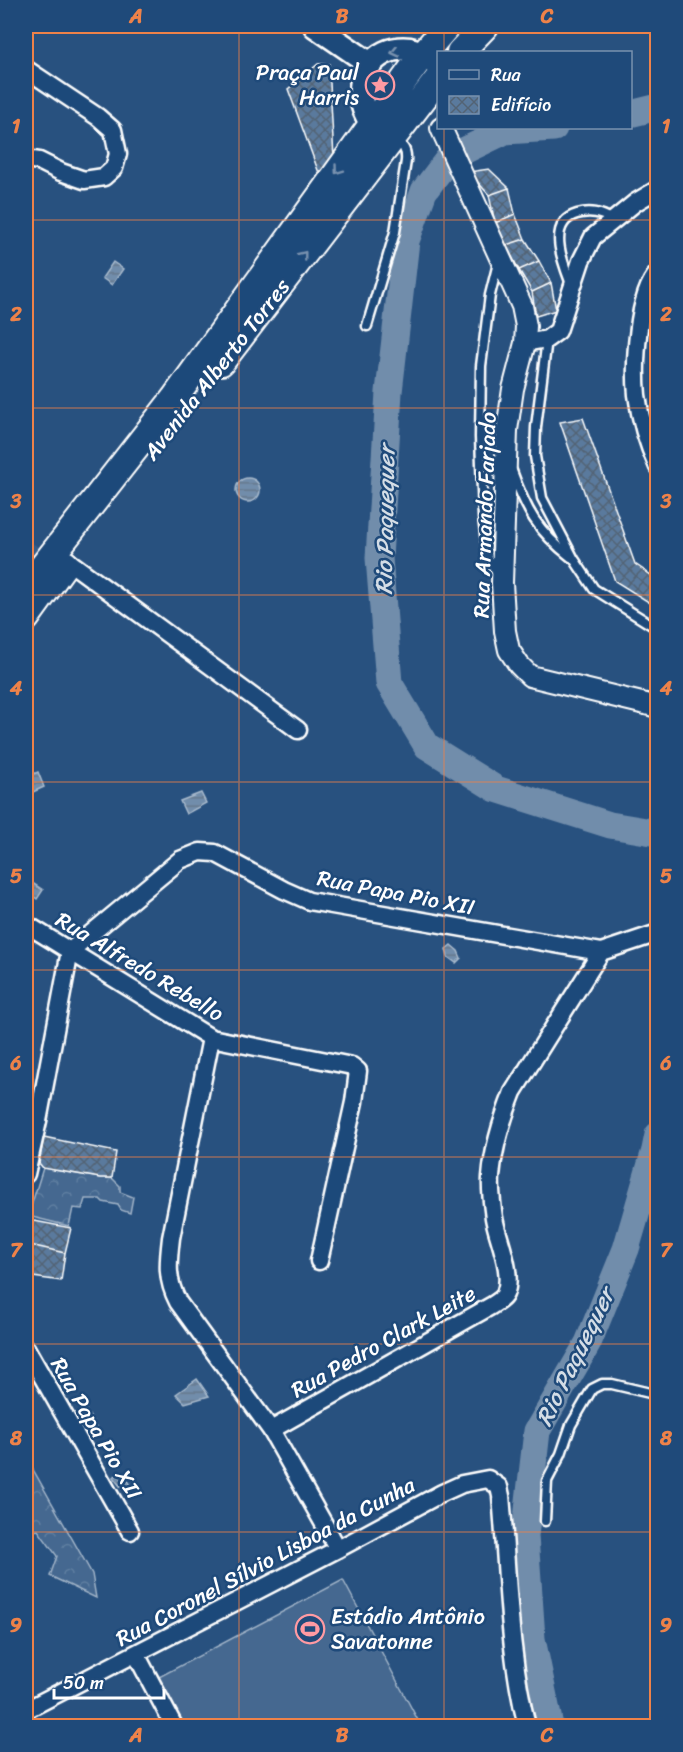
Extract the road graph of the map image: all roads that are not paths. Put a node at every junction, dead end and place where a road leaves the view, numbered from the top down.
1 (315, 26) edge
2 (447, 26) edge
3 (485, 26) edge
4 (461, 51) edge
5 (431, 60) edge
6 (369, 63) junction
7 (26, 69) edge
8 (437, 80) edge
9 (423, 99) junction
10 (437, 121) edge
11 (373, 123) junction
12 (400, 129) junction
13 (441, 129) edge
14 (26, 159) edge
15 (657, 189) edge
16 (613, 220) junction
17 (499, 256) junction
18 (657, 273) edge
19 (573, 289) junction
20 (367, 326) dead end
21 (547, 339) junction
22 (525, 343) junction
23 (506, 453) junction
24 (657, 467) edge
25 (574, 559) junction
26 (68, 561) junction
27 (502, 583) junction
28 (26, 588) edge
29 (26, 618) edge
30 (657, 629) edge
31 (655, 705) edge
32 (298, 730) dead end
33 (26, 924) edge
34 (657, 933) edge
35 (70, 951) junction
36 (601, 952) junction
37 (212, 1038) junction
38 (26, 1174) edge
39 (319, 1261) dead end
40 (26, 1348) edge
41 (657, 1395) edge
42 (271, 1430) junction
43 (545, 1521) dead end
44 (130, 1531) dead end
45 (338, 1550) junction
46 (136, 1654) junction
47 (26, 1710) edge
48 (174, 1726) edge
49 (527, 1726) edge

1 - 6 main road
2 - 5 main road, Avenida Alberto Torres
3 - 4 main road
5 -> 6 main road
5 - 11 main road, Avenida Alberto Torres
6 - 11 main road
7 - 14 street
8 - 9 main road, Avenida Alberto Torres
9 - 10 street, Rua Armando Farjado
9 - 12 main road, Avenida Alberto Torres
11 - 12 main road
11 -> 28 main road, Avenida Alberto Torres
12 - 20 lane
26 -> 12 main road, Avenida Alberto Torres
13 - 17 street, Rua Armando Farjado
15 - 16 street
16 - 19 street
16 - 19 lane
17 - 22 street, Rua Armando Farjado
17 - 27 lane
18 - 24 street
19 - 21 street
21 - 22 street
21 - 25 lane
22 - 23 street, Rua Armando Farjado
23 - 25 lane
23 - 27 street, Rua Armando Farjado
25 - 30 lane
26 - 29 main road, Avenida Alberto Torres
26 - 32 street
27 - 31 street, Rua Armando Farjado
33 - 35 street, Rua Alfredo Rebello
34 - 36 street, Rua Papa Pio XII
35 - 36 street, Rua Papa Pio XII
35 - 37 street, Rua Alfredo Rebello
35 - 38 street
36 - 42 street, Rua Pedro Clark Leite
37 - 39 street, Rua Alfredo Rebello
37 - 42 street
40 - 44 street, Rua Papa Pio XII
41 - 43 lane
42 - 45 street
45 - 46 street, Rua Coronel Sílvio Lisboa da Cunha
45 - 49 street, Rua Coronel Sílvio Lisboa da Cunha
46 - 47 street, Rua Coronel Sílvio Lisboa da Cunha
46 - 48 street

